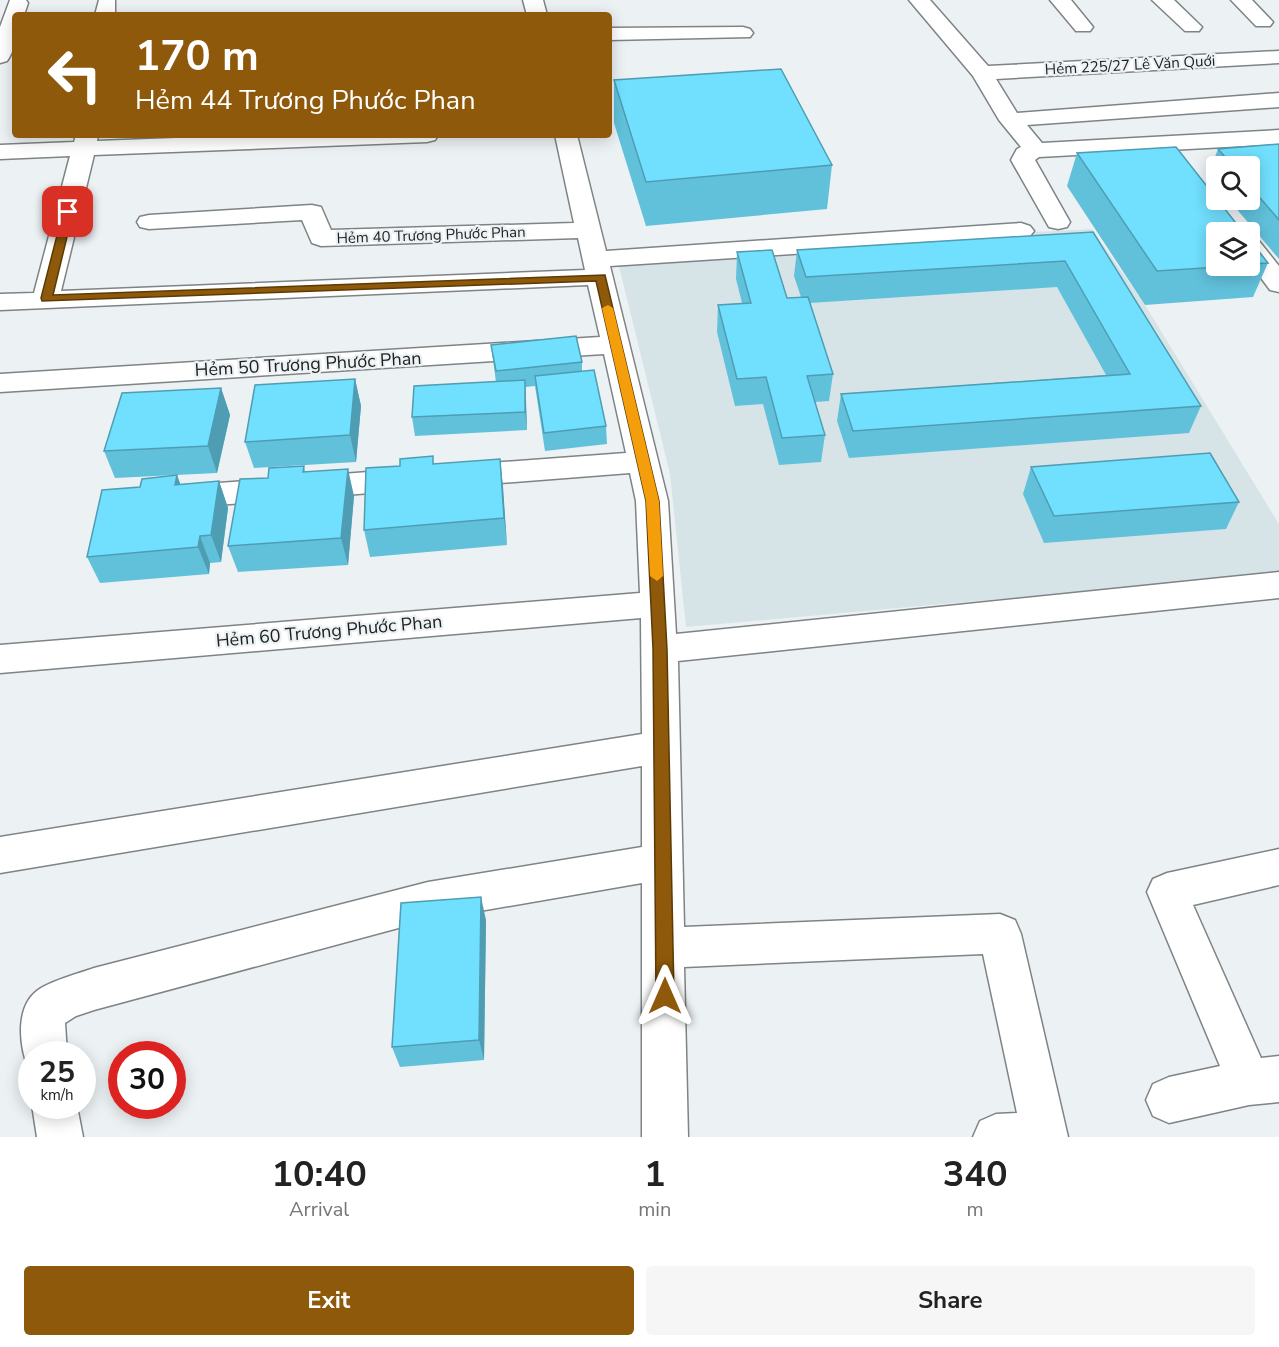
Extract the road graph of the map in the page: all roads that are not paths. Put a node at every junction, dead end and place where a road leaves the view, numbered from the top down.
1 (919, 0) edge
2 (1060, 0) edge
3 (1162, 0) edge
4 (1241, 0) edge
5 (12, 20) edge
6 (1263, 22) dead end
7 (1083, 27) dead end
8 (1192, 27) dead end
9 (743, 33) dead end
10 (612, 34) edge
11 (0, 57) edge
12 (1279, 57) edge
13 (982, 73) junction
14 (1279, 100) edge
15 (1010, 120) junction
16 (1279, 137) edge
17 (256, 138) edge
18 (567, 138) edge
19 (86, 141) edge
20 (0, 152) edge
21 (1030, 152) junction
22 (149, 222) dead end
23 (1058, 222) dead end
24 (1021, 231) dead end
25 (595, 256) junction
26 (1260, 259) edge
27 (1279, 284) edge
28 (46, 298) junction
29 (0, 302) edge
30 (616, 345) junction
31 (0, 383) edge
32 (643, 462) junction
33 (153, 499) edge
34 (1279, 585) edge
35 (658, 604) junction
36 (660, 649) junction
37 (0, 659) edge
38 (660, 747) junction
39 (0, 855) edge
40 (663, 862) junction
41 (1279, 867) edge
42 (665, 948) junction
43 (43, 1041) edge
44 (1264, 1080) edge
45 (1168, 1100) dead end
46 (57, 1119) edge
47 (1044, 1136) edge
48 (60, 1137) edge
49 (665, 1137) edge
50 (996, 1137) edge

1 - 13 street
2 - 7 street
3 - 8 street
4 - 6 street
5 - 11 street
9 - 10 street
12 - 13 street, Hẻm 225/27 Lê Văn Quới
13 - 15 street
14 - 15 street
15 - 21 street
16 - 21 street
17 - 19 street
18 - 25 street
19 - 20 street
19 - 28 street
21 - 23 street
22 - 25 street, Hẻm 40 Trương Phước Phan
24 - 25 street
25 - 28 street
25 - 30 street
26 - 27 street
28 - 29 street
30 - 31 street, Hẻm 50 Trương Phước Phan
30 - 32 street
32 - 33 street
32 - 35 street
34 - 36 street
35 - 36 street
35 - 37 street, Hẻm 60 Trương Phước Phan
36 - 38 street
38 - 39 street
38 - 40 street
40 - 42 street
40 - 43 street
41 - 44 street
42 - 47 street
42 - 49 street
44 - 45 street
46 - 48 street
47 - 50 street

